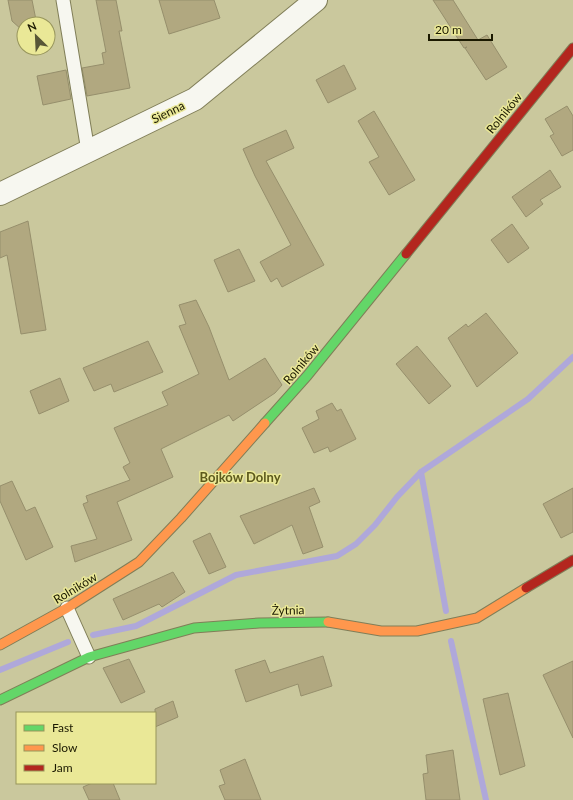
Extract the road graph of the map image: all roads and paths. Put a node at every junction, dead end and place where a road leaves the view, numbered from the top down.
1 (63, 0) edge
2 (316, 0) edge
3 (573, 48) edge
4 (88, 151) junction
5 (0, 194) edge
6 (573, 560) edge
7 (67, 608) junction
8 (0, 645) edge
9 (88, 657) junction
10 (0, 700) edge

1 - 4 lane
2 - 4 street, Sienna
3 - 7 street, Rolników
4 - 5 street, Sienna
6 - 9 street, Żytnia
7 - 8 street, Rolników
7 - 9 lane
9 - 10 street, Żytnia

